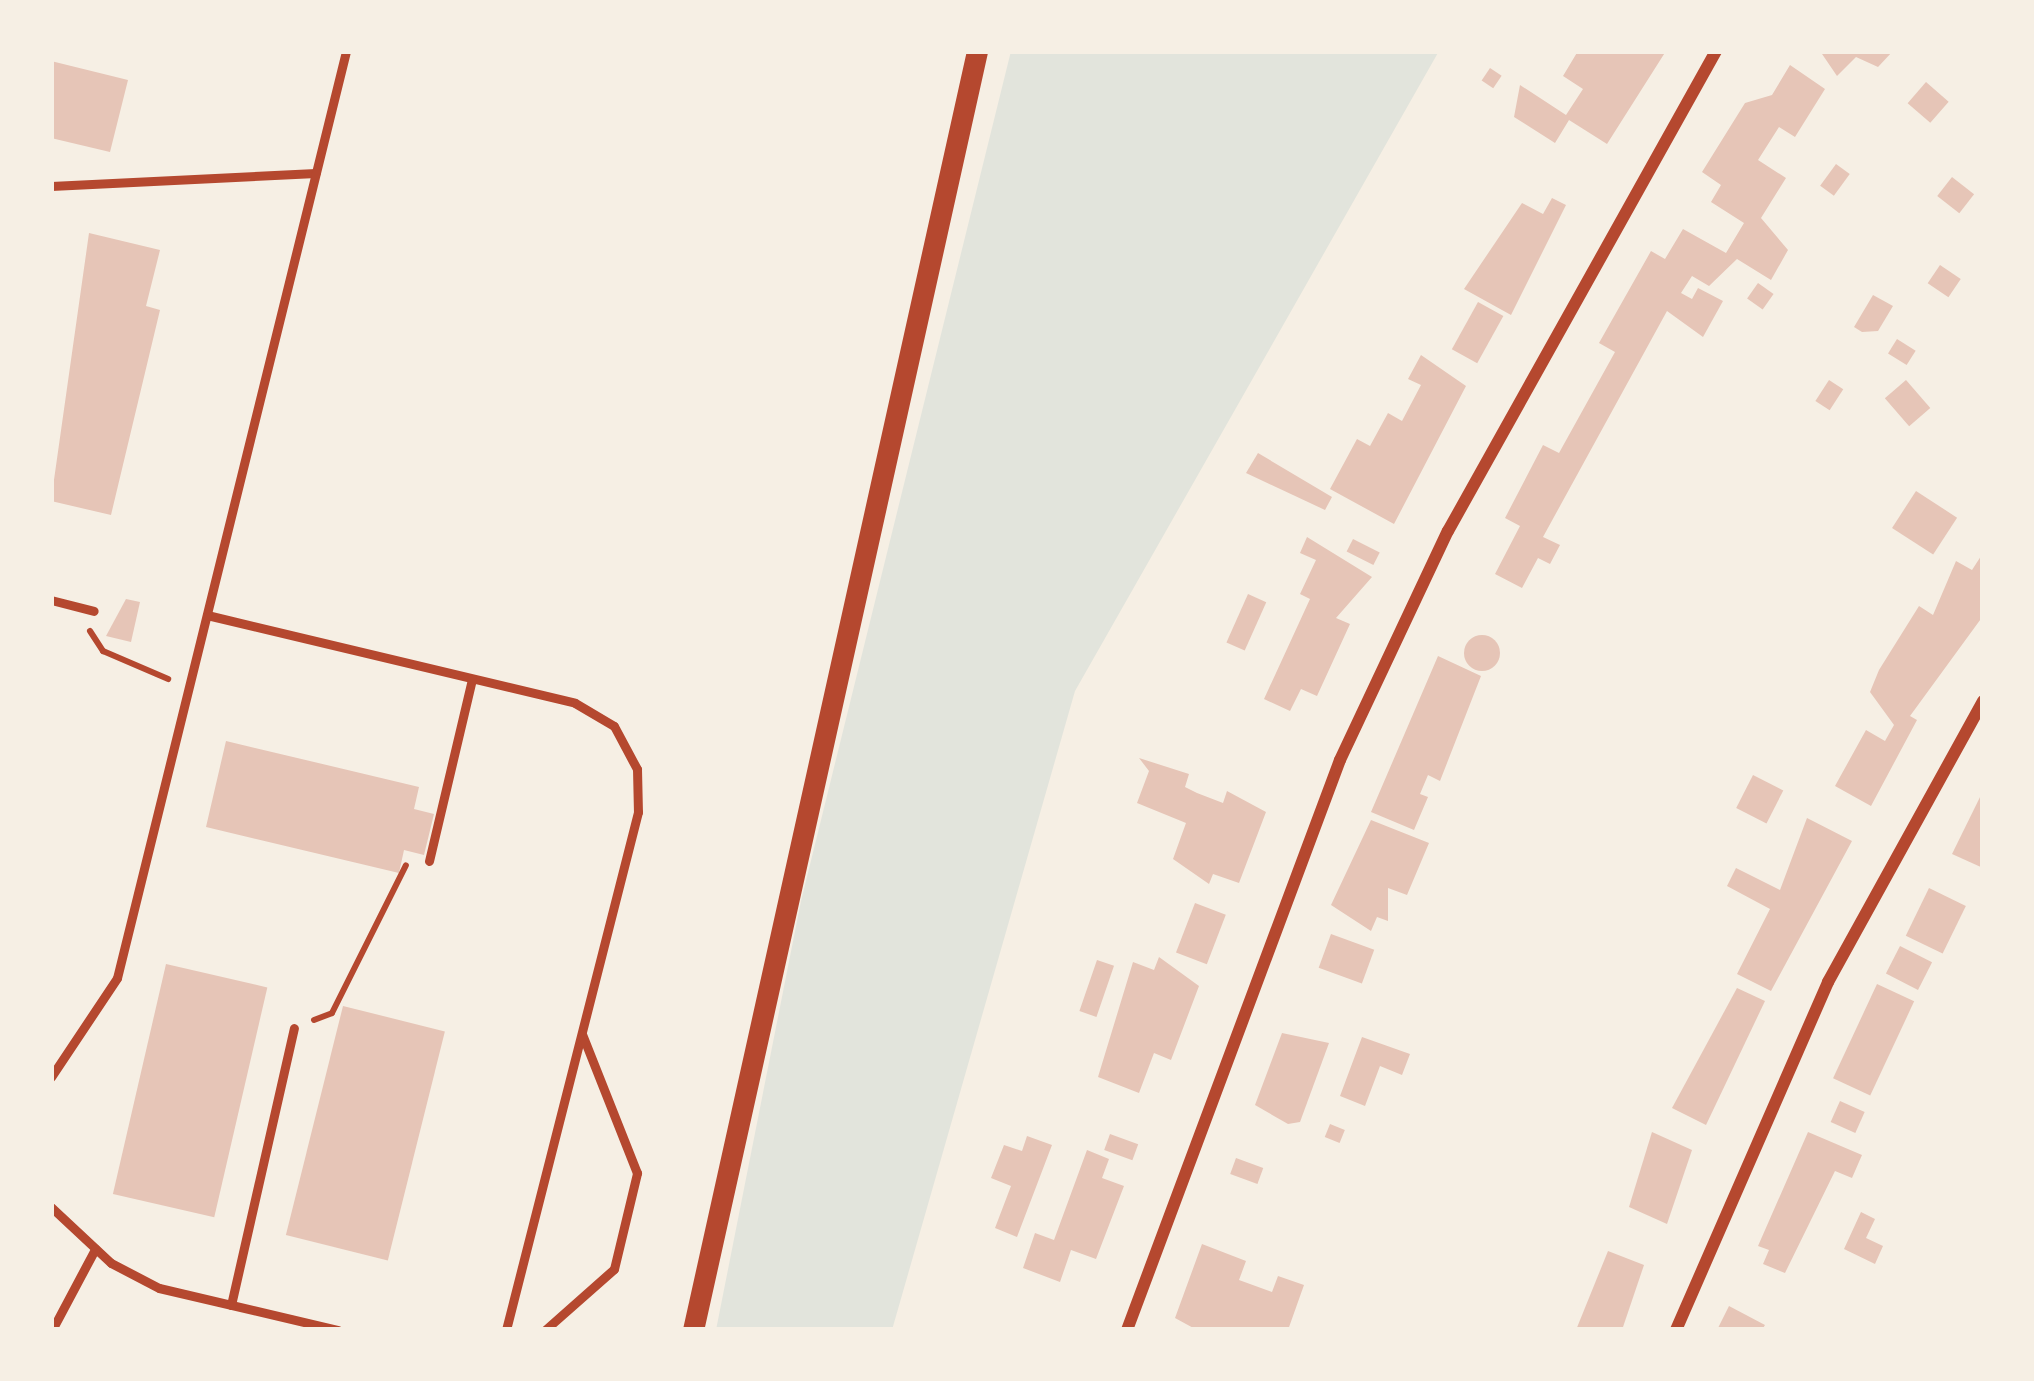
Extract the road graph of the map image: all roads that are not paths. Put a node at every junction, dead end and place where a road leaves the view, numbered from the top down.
1 (346, 51) edge
2 (977, 51) edge
3 (1716, 51) edge
4 (316, 173) junction
5 (52, 180) edge
6 (51, 600) edge
7 (94, 611) dead end
8 (207, 615) junction
9 (472, 679) junction
10 (1983, 701) edge
11 (429, 861) road end
12 (294, 1028) road end
13 (582, 1034) junction
14 (51, 1077) edge
15 (51, 1207) edge
16 (95, 1249) junction
17 (231, 1305) junction
18 (331, 1329) edge
19 (52, 1330) edge
20 (506, 1330) edge
21 (545, 1330) edge
22 (693, 1330) edge
23 (1127, 1330) edge
24 (1676, 1330) edge

1 - 4 lane
2 - 22 street
3 - 23 street
4 - 5 lane
4 - 8 lane
6 - 7 lane
8 - 9 lane
8 - 14 lane
9 - 11 lane
9 - 13 lane
10 - 24 street
12 - 17 lane
13 - 20 lane
13 - 21 lane
15 - 16 lane
16 - 17 lane
16 - 19 lane
17 - 18 lane

